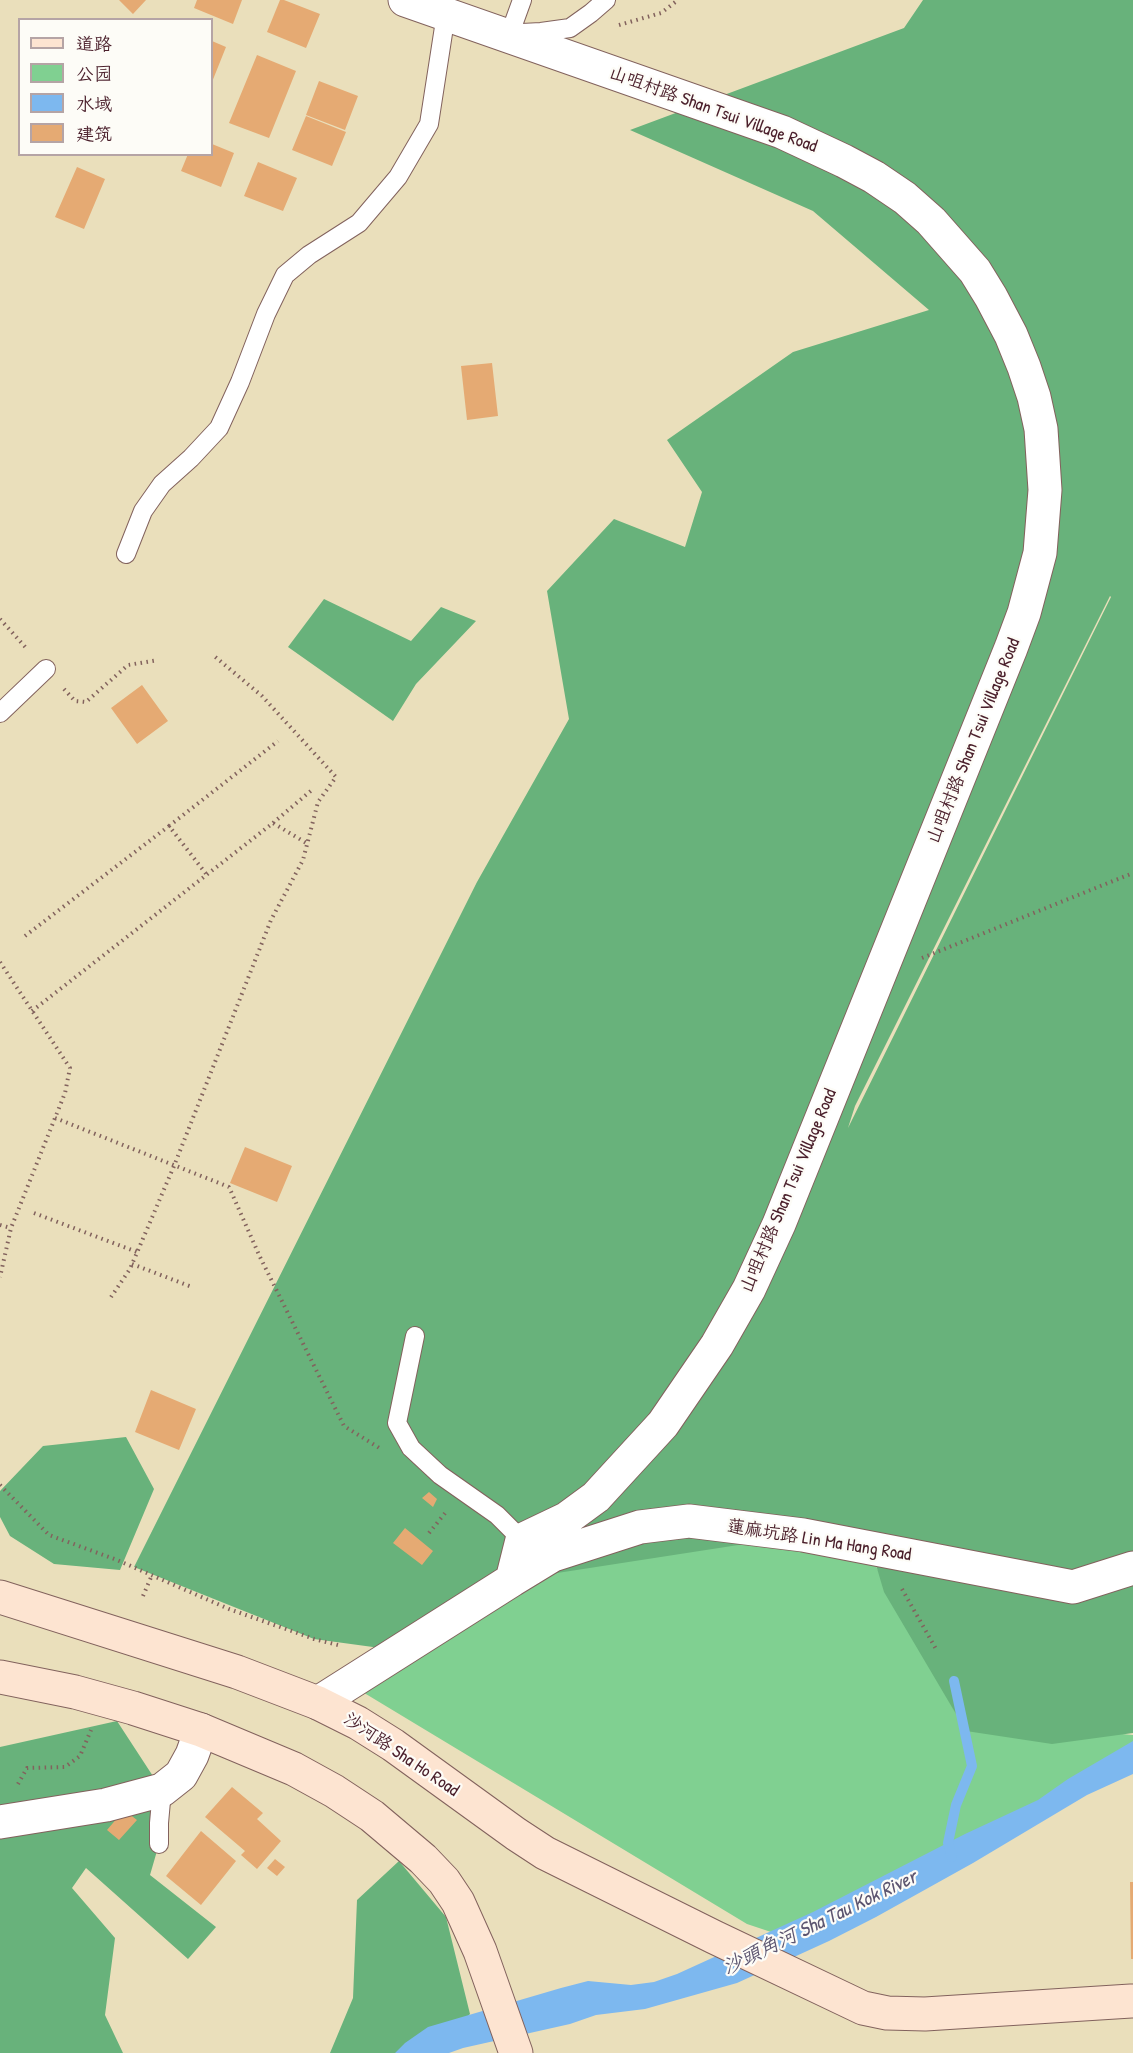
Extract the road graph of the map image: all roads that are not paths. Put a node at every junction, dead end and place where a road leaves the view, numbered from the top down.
1 (405, 0) edge
2 (522, 0) edge
3 (606, 0) edge
4 (446, 14) junction
5 (509, 36) junction
6 (126, 554) dead end
7 (46, 669) dead end
8 (0, 712) edge
9 (415, 1336) dead end
10 (522, 1540) junction
11 (1133, 1568) edge
12 (512, 1580) junction
13 (0, 1597) edge
14 (0, 1677) edge
15 (318, 1703) junction
16 (201, 1730) junction
17 (162, 1790) junction
18 (1, 1821) edge
19 (159, 1844) dead end
20 (1131, 2001) dead end
21 (516, 2053) edge

1 - 4 street, 山咀村路 Shan Tsui Village Road
2 - 5 lane
3 - 5 lane
4 - 5 street, 山咀村路 Shan Tsui Village Road
4 - 6 lane
5 - 10 street, 山咀村路 Shan Tsui Village Road
7 - 8 lane
9 - 10 lane
10 - 12 street
11 - 12 street, 蓮麻坑路 Lin Ma Hang Road
12 - 15 street
13 - 15 main road, 沙河路 Sha Ho Road
14 - 16 main road
15 - 20 main road, 沙河路 Sha Ho Road
16 - 17 street
16 - 21 main road
17 - 18 street
17 - 19 lane

